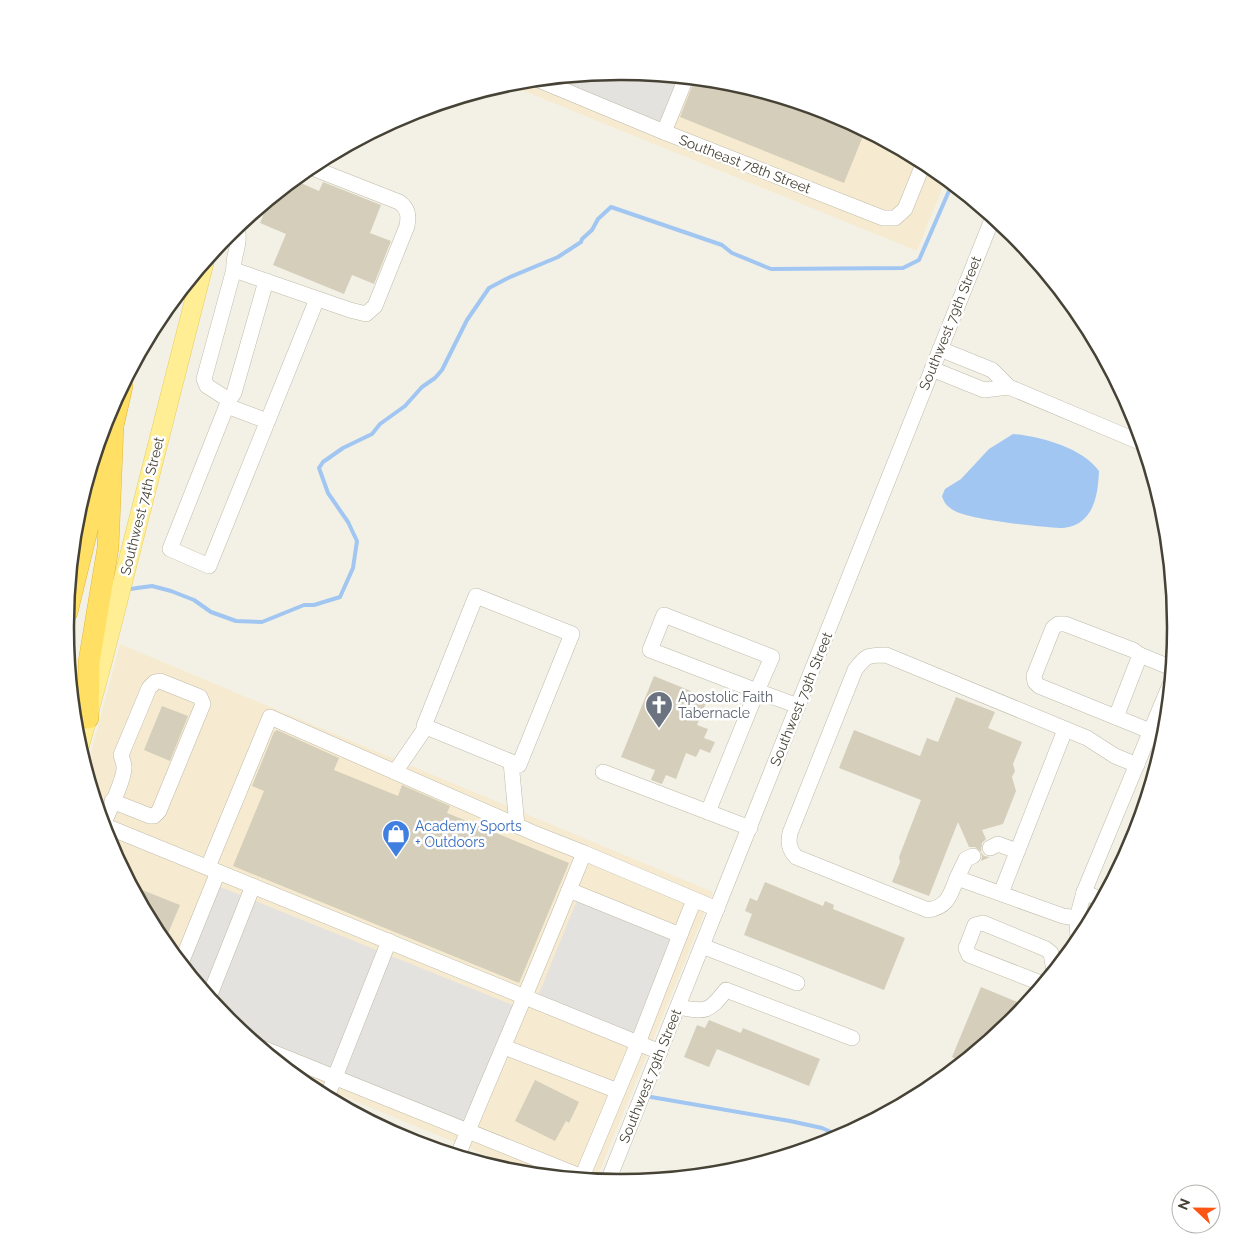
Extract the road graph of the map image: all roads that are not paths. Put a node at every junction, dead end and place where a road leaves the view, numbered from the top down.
1 (684, 84) edge
2 (551, 85) edge
3 (664, 132) junction
4 (921, 170) edge
5 (319, 171) edge
6 (990, 224) edge
7 (238, 236) edge
8 (234, 269) junction
9 (200, 278) edge
10 (266, 281) junction
11 (317, 299) junction
12 (940, 348) junction
13 (932, 369) junction
14 (1009, 387) junction
15 (228, 403) junction
16 (114, 421) edge
17 (267, 421) junction
18 (113, 425) junction
19 (1133, 438) edge
20 (77, 569) edge
21 (1140, 656) junction
22 (1166, 666) edge
23 (757, 691) junction
24 (1163, 700) edge
25 (798, 706) junction
26 (1116, 717) junction
27 (88, 718) junction
28 (426, 727) junction
29 (1065, 730) junction
30 (1150, 731) junction
31 (84, 733) edge
32 (511, 762) junction
33 (1137, 764) junction
34 (395, 772) junction
35 (603, 772) dead end
36 (112, 802) junction
37 (708, 812) junction
38 (107, 814) edge
39 (517, 826) junction
40 (750, 828) junction
41 (112, 829) edge
42 (990, 848) dead end
43 (1017, 850) junction
44 (584, 853) junction
45 (973, 856) dead end
46 (213, 870) junction
47 (957, 878) junction
48 (253, 886) junction
49 (569, 890) junction
50 (1084, 892) junction
51 (1000, 893) junction
52 (1096, 897) edge
53 (694, 900) junction
54 (717, 909) junction
55 (1077, 918) junction
56 (1077, 927) edge
57 (680, 935) junction
58 (389, 942) junction
59 (702, 946) junction
60 (184, 955) edge
61 (1052, 962) edge
62 (1037, 981) edge
63 (797, 983) dead end
64 (212, 990) edge
65 (526, 997) junction
66 (678, 1007) junction
67 (852, 1038) dead end
68 (638, 1043) junction
69 (504, 1048) junction
70 (660, 1052) junction
71 (282, 1056) edge
72 (335, 1077) junction
73 (330, 1090) edge
74 (618, 1091) junction
75 (468, 1131) junction
76 (460, 1149) edge
77 (567, 1171) edge
78 (584, 1173) edge
79 (611, 1174) edge

1 - 3 street
2 - 3 street, Southeast 78th Street
3 - 4 street, Southeast 78th Street
5 - 11 street
6 - 12 street, Southwest 79th Street
7 - 8 street
8 - 10 street
8 - 15 street
9 - 27 main road, Southwest 74th Street
10 - 11 street
10 - 15 street
11 - 17 street
12 - 13 street, Southwest 79th Street
12 - 14 street
13 - 14 street
13 - 25 street, Southwest 79th Street
14 - 19 street
15 - 17 street
15 - 17 street
16 - 18 highway
18 - 20 highway
18 - 27 highway
21 - 22 street
21 - 26 street
21 - 26 street
23 - 23 street
23 - 25 street
23 - 37 street
24 - 30 street
25 - 40 street, Southwest 79th Street
26 - 30 street
27 - 31 main road, Southwest 74th Street
28 - 32 street
28 - 32 street
28 - 34 street
29 - 33 street
29 - 43 street
29 - 47 street
30 - 33 street
32 - 39 street
33 - 50 street
34 - 39 street
34 - 46 street
35 - 37 street
36 - 36 street
36 - 38 street
37 - 40 street
39 - 44 street
40 - 54 street, Southwest 79th Street
41 - 46 street
42 - 43 street
43 - 51 street
44 - 49 street
44 - 53 street
45 - 47 street
46 - 48 street
46 - 60 street
47 - 51 street
48 - 58 street
48 - 64 street
49 - 57 street
49 - 65 street
50 - 52 street
50 - 55 street
51 - 55 street
53 - 54 street
53 - 57 street
54 - 59 street, Southwest 79th Street
55 - 56 street
57 - 68 street
58 - 65 street
58 - 72 street
59 - 63 street
59 - 66 street, Southwest 79th Street
61 - 62 street
65 - 68 street
65 - 69 street
66 - 67 street
66 - 70 street, Southwest 79th Street
68 - 70 street
68 - 74 street
69 - 74 street
69 - 75 street
70 - 79 street, Southwest 79th Street
71 - 72 street
72 - 73 street
72 - 75 street
74 - 78 street
75 - 76 street
75 - 77 street

